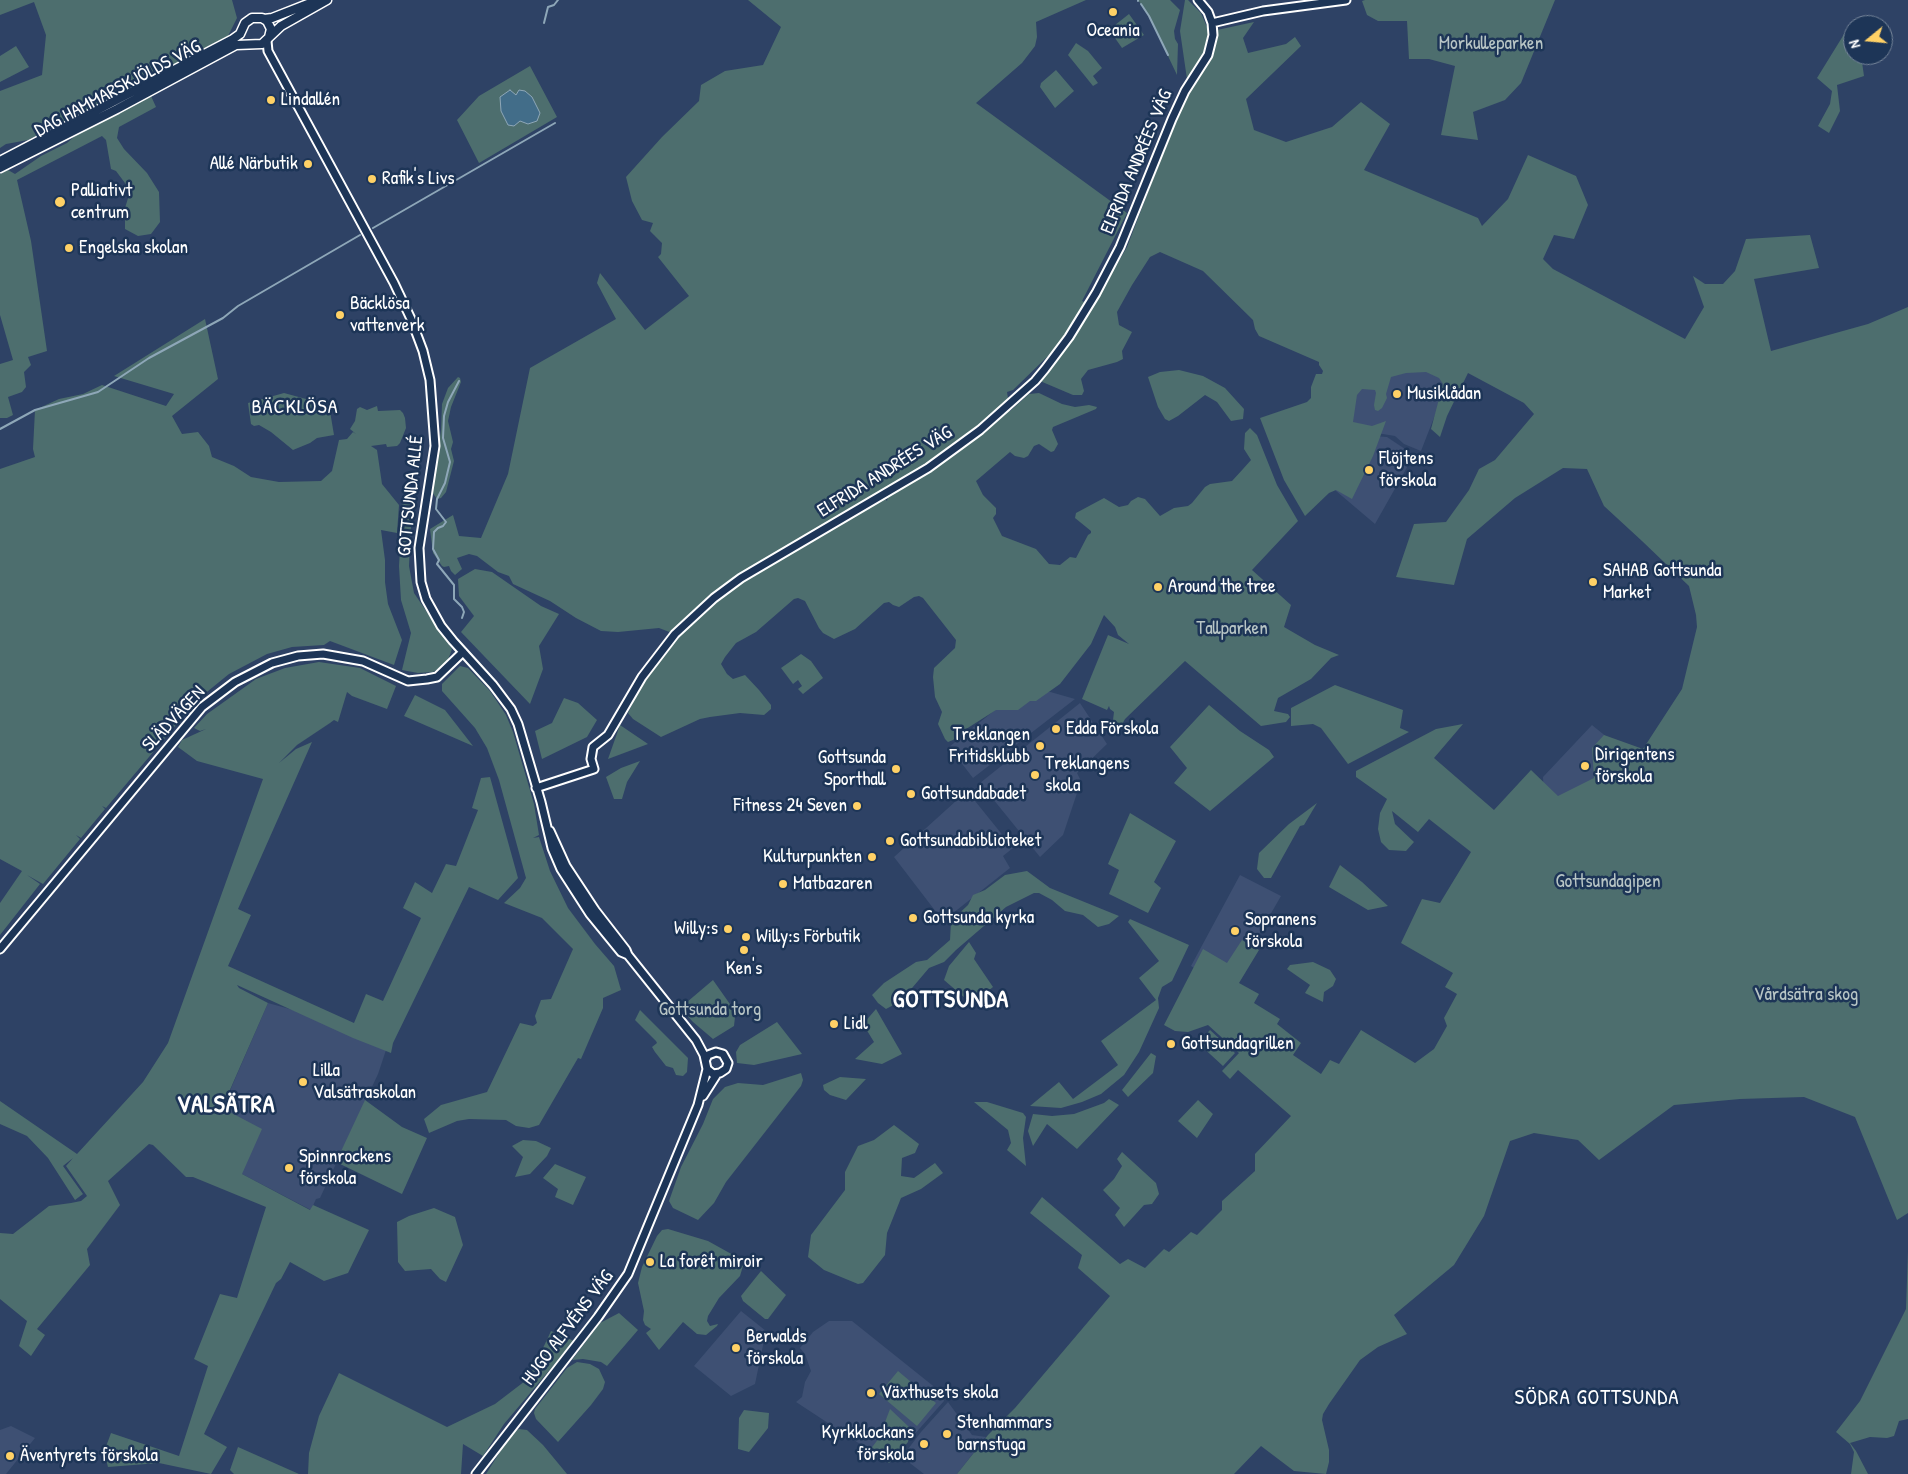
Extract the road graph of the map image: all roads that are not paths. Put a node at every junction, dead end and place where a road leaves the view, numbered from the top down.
1 (318, 0) edge
2 (327, 0) edge
3 (1198, 0) edge
4 (1346, 0) edge
5 (264, 19) junction
6 (1212, 23) junction
7 (243, 28) junction
8 (268, 40) junction
9 (255, 45) junction
10 (268, 51) junction
11 (0, 161) edge
12 (0, 168) edge
13 (463, 652) junction
14 (536, 788) junction
15 (0, 949) edge
16 (696, 1040) junction
17 (712, 1052) junction
18 (706, 1059) junction
19 (706, 1069) junction
20 (717, 1074) junction
21 (698, 1105) junction
22 (476, 1474) edge

1 - 5 main road, DAG HAMMARSKJÖLDS VÄG
2 - 8 main road, DAG HAMMARSKJÖLDS VÄG
3 - 6 street
4 - 6 street
5 - 7 main road, DAG HAMMARSKJÖLDS VÄG
5 - 8 main road
6 - 14 street, ELFRIDA ANDRÉES VÄG
7 - 9 main road
7 - 11 main road, DAG HAMMARSKJÖLDS VÄG
8 - 9 main road, DAG HAMMARSKJÖLDS VÄG
8 - 10 street, GOTTSUNDA ALLÉ
9 - 10 street
9 - 12 main road, DAG HAMMARSKJÖLDS VÄG
10 - 13 street, GOTTSUNDA ALLÉ
13 - 14 street, GOTTSUNDA ALLÉ
13 - 15 street, SLÄDVÄGEN
14 - 16 street, GOTTSUNDA ALLÉ
16 - 17 street, GOTTSUNDA ALLÉ
16 - 18 street, GOTTSUNDA ALLÉ
17 - 18 street
17 - 20 street
18 - 19 street
19 - 20 street
19 - 21 street, HUGO ALFVÉNS VÄG
20 - 21 street, HUGO ALFVÉNS VÄG
21 - 22 street, HUGO ALFVÉNS VÄG

